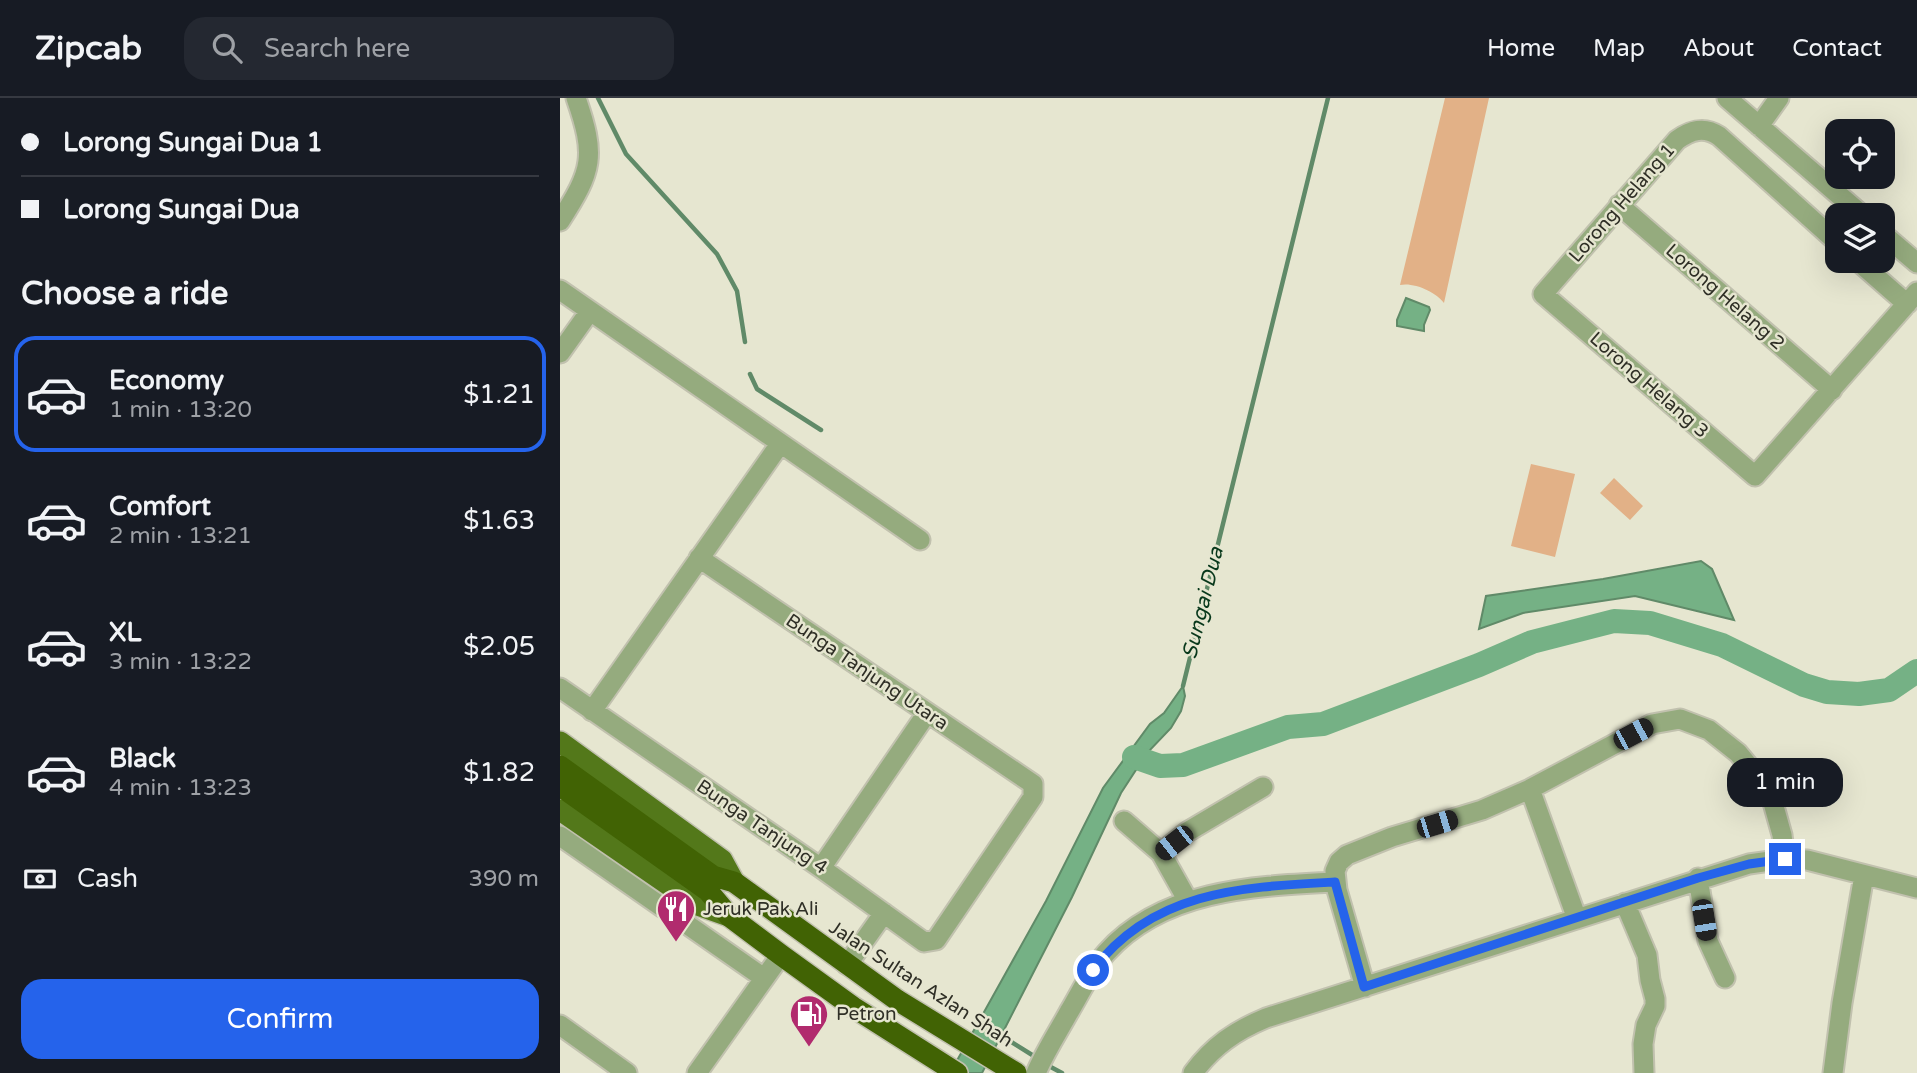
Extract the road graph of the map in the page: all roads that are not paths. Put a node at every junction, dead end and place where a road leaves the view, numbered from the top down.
1 (576, 98) edge
2 (1727, 98) edge
3 (1779, 98) edge
4 (1759, 125) junction
5 (1848, 203) edge
6 (1619, 205) junction
7 (560, 221) edge
8 (1825, 231) edge
9 (1895, 244) edge
10 (1917, 263) edge
11 (1876, 273) edge
12 (560, 290) edge
13 (1543, 294) joint
14 (1912, 298) edge
15 (590, 311) junction
16 (560, 353) edge
17 (1832, 390) junction
18 (780, 444) junction
19 (920, 540) dead end
20 (699, 558) junction
21 (560, 688) edge
22 (592, 711) junction
23 (927, 713) junction
24 (560, 742) edge
25 (563, 774) edge
26 (1263, 787) dead end
27 (1530, 789) junction
28 (560, 810) edge
29 (1124, 821) dead end
30 (560, 836) edge
31 (1161, 853) junction
32 (1785, 859) junction
33 (821, 868) junction
34 (1337, 872) junction
35 (1864, 875) junction
36 (1698, 878) junction
37 (734, 882) junction
38 (1917, 888) edge
39 (1188, 901) junction
40 (1625, 903) junction
41 (884, 913) junction
42 (729, 916) junction
43 (1577, 919) junction
44 (931, 943) joint
45 (780, 955) junction
46 (846, 965) junction
47 (764, 978) junction
48 (1725, 978) dead end
49 (1364, 987) junction
50 (560, 1025) edge
51 (1040, 1064) edge
52 (1007, 1068) edge
53 (627, 1073) edge
54 (697, 1073) edge
55 (957, 1073) edge
56 (1193, 1073) edge
57 (1644, 1073) edge
58 (1833, 1073) edge

1 - 7 street
2 - 4 street
3 - 4 street
4 - 5 street
6 - 8 street, Lorong Helang 1
6 - 13 street, Lorong Helang 1
6 - 17 street, Lorong Helang 2
9 - 10 street
11 - 14 street
12 - 15 street
13 - 17 street, Lorong Helang 3
14 - 17 street
15 - 16 street
15 - 18 street
18 - 19 street
18 - 20 street
20 - 22 street
20 - 23 street, Bunga Tanjung Utara
21 - 22 street, Bunga Tanjung 4
22 - 33 street, Bunga Tanjung 4
23 - 33 street
23 - 44 street, Bunga Tanjung Utara
24 - 37 main road, Jalan Sultan Azlan Shah
25 - 37 highway, Jalan Sultan Azlan Shah
25 - 42 highway, Jalan Sultan Azlan Shah
26 - 31 street
27 - 32 street
27 - 34 street
27 - 43 street
28 - 42 main road, Jalan Sultan Azlan Shah
29 - 31 street
30 - 47 street
31 - 39 street
32 - 35 street
32 - 36 street
33 - 41 street, Bunga Tanjung 4
34 - 39 street
34 - 49 street
35 - 38 street
35 - 58 street
36 - 40 street
36 - 48 street
37 - 46 highway, Jalan Sultan Azlan Shah
39 - 51 street
40 - 43 street
40 - 57 street
41 - 44 street, Bunga Tanjung 4
41 - 46 street
42 - 45 highway, Jalan Sultan Azlan Shah
43 - 49 street
45 - 47 street
45 - 55 highway, Jalan Sultan Azlan Shah
46 - 52 highway, Jalan Sultan Azlan Shah
47 - 54 street
49 - 56 street
50 - 53 street

